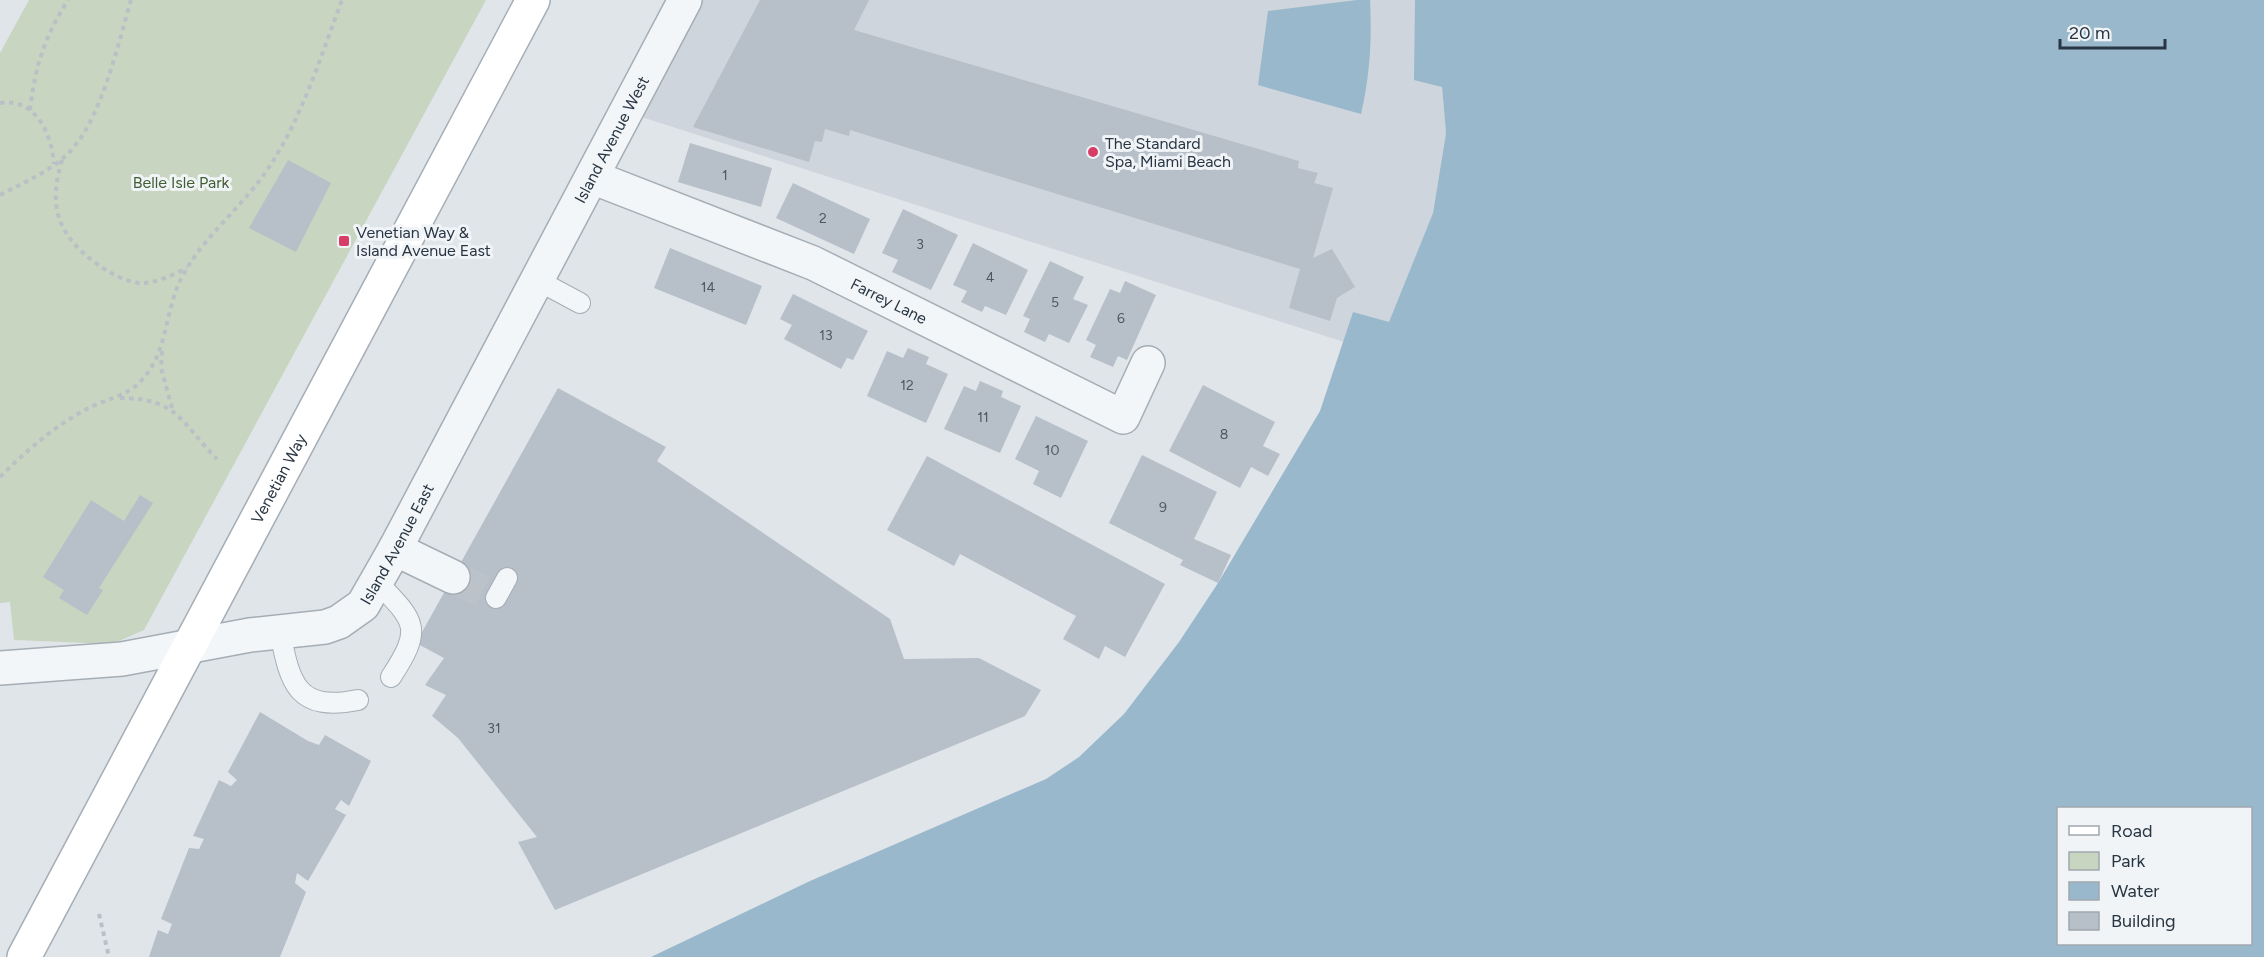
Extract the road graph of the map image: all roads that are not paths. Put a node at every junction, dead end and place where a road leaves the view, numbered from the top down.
1 (533, 0) edge
2 (685, 0) edge
3 (592, 177) junction
4 (537, 280) junction
5 (580, 303) dead end
6 (1148, 363) dead end
7 (395, 549) junction
8 (453, 577) tunnel mouth
9 (507, 578) dead end
10 (377, 582) junction
11 (496, 598) dead end
12 (280, 632) junction
13 (189, 647) junction
14 (0, 668) edge
15 (391, 677) dead end
16 (358, 700) dead end
17 (24, 957) edge

1 - 13 main road, Venetian Way
2 - 3 street, Island Avenue West
3 - 4 street, Island Avenue West
3 - 6 street, Farrey Lane
4 - 5 lane
4 - 7 street, Island Avenue East
7 - 8 street
7 - 10 street, Island Avenue East
9 - 11 lane
10 - 12 street, Island Avenue East
10 - 15 lane
12 - 13 street, Island Avenue East
12 - 16 lane
13 - 14 street, Island Avenue East
13 - 17 main road, Venetian Way

